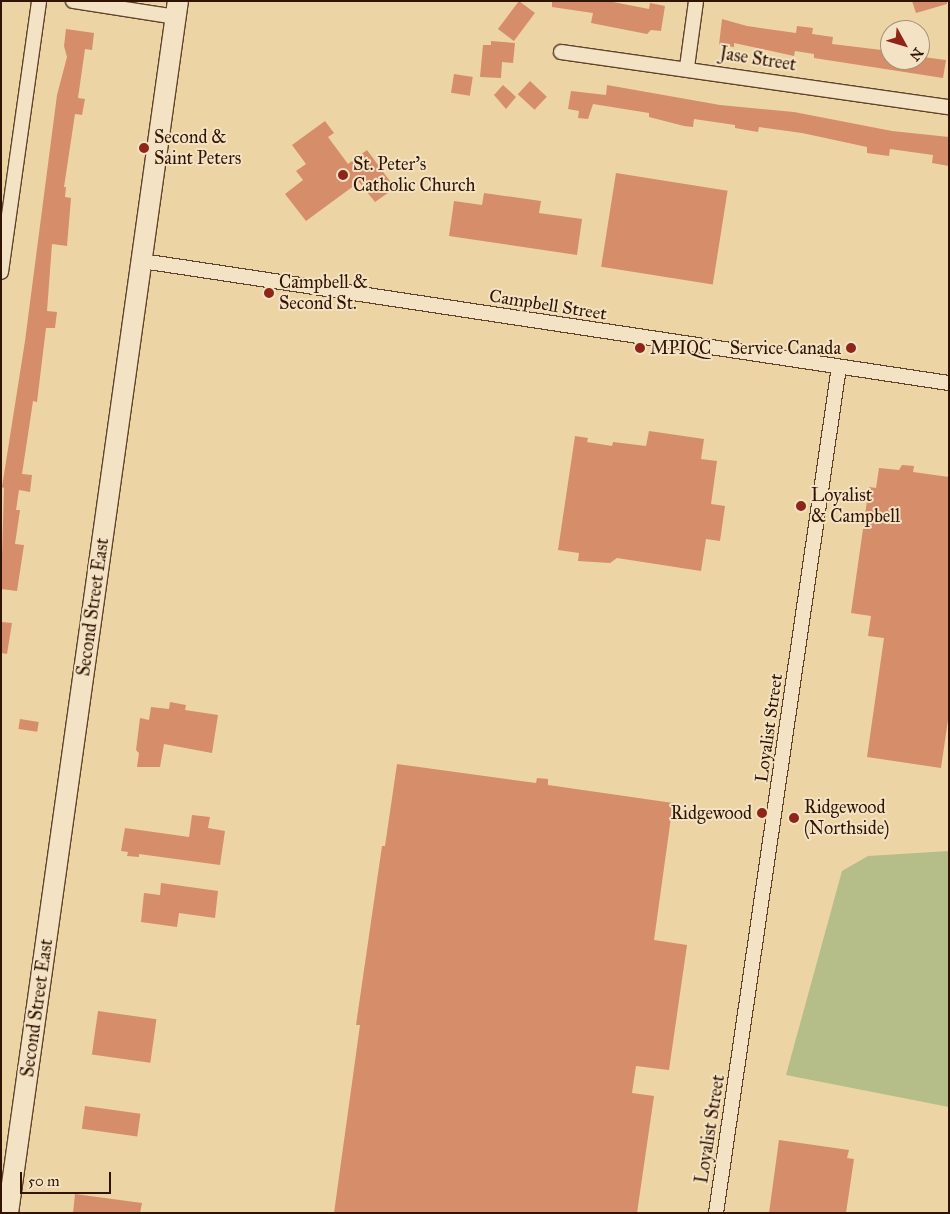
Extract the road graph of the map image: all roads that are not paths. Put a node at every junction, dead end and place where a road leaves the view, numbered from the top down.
1 (39, 1) edge
2 (73, 1) edge
3 (696, 1) edge
4 (177, 9) edge
5 (561, 52) dead end
6 (687, 68) junction
7 (949, 107) edge
8 (142, 261) junction
9 (1, 272) edge
10 (839, 367) junction
11 (949, 383) edge
12 (8, 1213) edge
13 (716, 1213) edge

1 - 9 street
2 - 4 street
3 - 6 street
4 - 8 main road, Second Street East
5 - 6 street, Jase Street
6 - 7 street, Jase Street
8 - 10 street, Campbell Street
8 - 12 main road, Second Street East
10 - 11 street, Campbell Street
10 - 13 street, Loyalist Street

